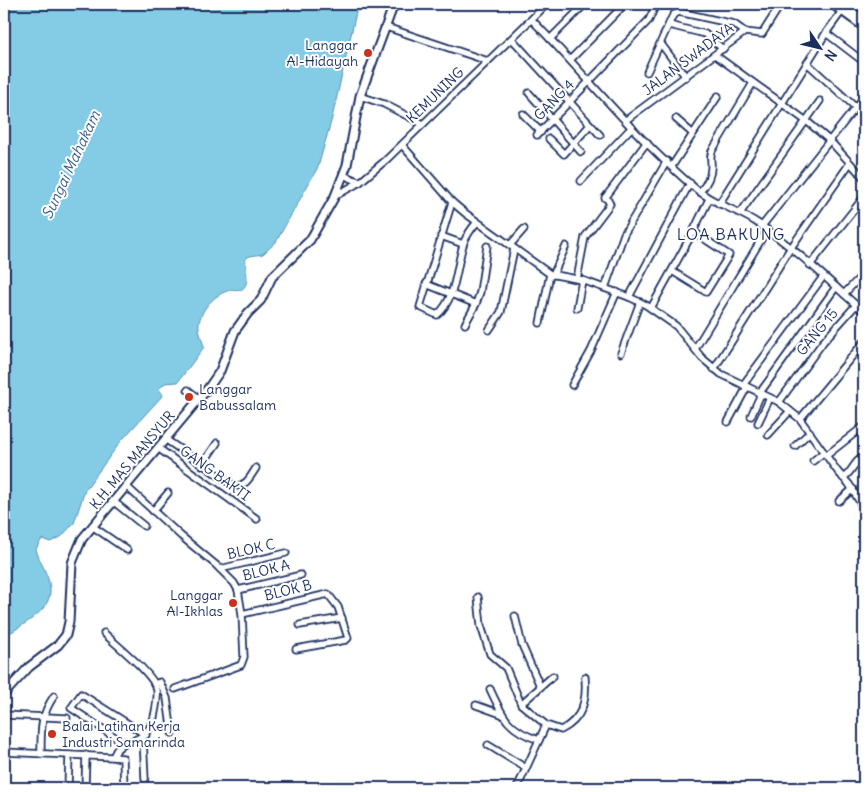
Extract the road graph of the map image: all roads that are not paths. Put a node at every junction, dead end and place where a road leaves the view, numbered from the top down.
1 (394, 4) edge
2 (547, 4) edge
3 (585, 4) edge
4 (656, 4) edge
5 (682, 4) edge
6 (781, 4) edge
7 (832, 4) edge
8 (622, 6) dead end
9 (842, 7) edge
10 (679, 12) junction
11 (532, 20) junction
12 (864, 20) edge
13 (669, 24) junction
14 (386, 27) junction
15 (864, 28) edge
16 (745, 32) junction
17 (826, 33) junction
18 (512, 39) junction
19 (550, 39) junction
20 (661, 44) junction
21 (723, 49) junction
22 (715, 56) junction
23 (570, 60) junction
24 (488, 61) junction
25 (864, 62) edge
26 (807, 64) junction
27 (647, 72) dead end
28 (686, 77) junction
29 (590, 81) junction
30 (753, 83) junction
31 (529, 93) dead end
32 (360, 96) junction
33 (718, 96) dead end
34 (864, 97) edge
35 (820, 101) dead end
36 (569, 103) junction
37 (783, 104) junction
38 (856, 107) junction
39 (523, 114) dead end
40 (864, 115) edge
41 (676, 119) dead end
42 (626, 120) junction
43 (552, 121) junction
44 (807, 122) junction
45 (422, 124) junction
46 (590, 126) junction
47 (632, 127) junction
48 (692, 133) junction
49 (600, 135) dead end
50 (549, 139) dead end
51 (830, 141) junction
52 (647, 142) junction
53 (402, 145) junction
54 (573, 145) junction
55 (581, 152) dead end
56 (667, 161) junction
57 (850, 163) junction
58 (672, 166) junction
59 (343, 175) junction
60 (864, 178) edge
61 (581, 181) dead end
62 (360, 182) junction
63 (690, 183) junction
64 (700, 192) junction
65 (335, 196) junction
66 (864, 198) edge
67 (709, 199) junction
68 (452, 202) junction
69 (719, 204) junction
70 (742, 212) junction
71 (477, 222) junction
72 (764, 228) junction
73 (524, 229) dead end
74 (694, 232) junction
75 (441, 236) junction
76 (463, 244) junction
77 (487, 246) dead end
78 (566, 246) dead end
79 (512, 247) junction
80 (790, 249) junction
81 (810, 265) junction
82 (672, 271) junction
83 (864, 273) edge
84 (552, 274) junction
85 (823, 277) junction
86 (580, 279) junction
87 (426, 284) junction
88 (836, 287) junction
89 (605, 288) junction
90 (617, 292) junction
91 (450, 293) junction
92 (844, 294) junction
93 (629, 297) junction
94 (640, 302) junction
95 (476, 304) junction
96 (856, 305) junction
97 (577, 308) dead end
98 (651, 308) junction
99 (864, 312) edge
100 (540, 323) dead end
101 (465, 324) dead end
102 (489, 330) dead end
103 (864, 342) edge
104 (695, 349) junction
105 (621, 353) dead end
106 (714, 369) junction
107 (572, 385) dead end
108 (745, 386) junction
109 (188, 390) dead end
110 (760, 394) junction
111 (770, 398) junction
112 (200, 399) junction
113 (779, 402) junction
114 (790, 411) junction
115 (751, 416) dead end
116 (800, 418) junction
117 (728, 422) dead end
118 (758, 423) dead end
119 (864, 426) edge
120 (810, 432) junction
121 (768, 435) dead end
122 (165, 439) junction
123 (217, 443) dead end
124 (794, 446) dead end
125 (158, 448) junction
126 (825, 454) junction
127 (864, 457) edge
128 (814, 461) dead end
129 (202, 465) junction
130 (256, 468) dead end
131 (844, 478) junction
132 (126, 486) junction
133 (853, 489) junction
134 (168, 493) dead end
135 (864, 493) edge
136 (859, 498) junction
137 (839, 501) dead end
138 (113, 502) junction
139 (864, 509) edge
140 (153, 511) junction
141 (257, 519) dead end
142 (92, 526) junction
143 (144, 526) dead end
144 (127, 550) dead end
145 (286, 553) dead end
146 (220, 569) junction
147 (301, 574) dead end
148 (238, 590) junction
149 (478, 597) dead end
150 (242, 614) junction
151 (515, 616) dead end
152 (342, 618) junction
153 (300, 625) dead end
154 (104, 633) dead end
155 (296, 650) dead end
156 (553, 676) dead end
157 (586, 677) dead end
158 (154, 684) junction
159 (540, 686) junction
160 (175, 689) dead end
161 (490, 689) dead end
162 (4, 694) edge
163 (54, 696) dead end
164 (521, 704) junction
165 (476, 705) dead end
166 (501, 714) junction
167 (4, 716) edge
168 (42, 717) junction
169 (66, 718) dead end
170 (546, 725) junction
171 (172, 733) dead end
172 (144, 736) junction
173 (539, 740) junction
174 (124, 743) junction
175 (488, 744) dead end
176 (4, 752) edge
177 (41, 754) junction
178 (69, 755) junction
179 (86, 755) junction
180 (113, 757) junction
181 (526, 768) junction
182 (145, 779) dead end
183 (68, 788) edge
184 (85, 788) edge
185 (124, 788) edge
186 (517, 788) edge

1 - 14 main road, K.H. MAS MANSYUR
2 - 11 street, KEMUNING
3 - 19 street
4 - 29 street, GANG 4
5 - 10 street
6 - 16 street, JALAN SWADAYA
7 - 9 main road
8 - 23 street
9 - 12 main road
9 - 15 main road
9 - 17 street
10 - 13 street
10 - 16 street
11 - 18 street, KEMUNING
11 - 19 street
13 - 20 street
13 - 21 street
14 - 24 street
14 - 32 main road, K.H. MAS MANSYUR
16 - 21 street, JALAN SWADAYA
17 - 25 street
17 - 26 street
18 - 24 street, KEMUNING
18 - 36 street
19 - 23 street
20 - 27 street
20 - 28 street
21 - 22 street, JALAN SWADAYA
22 - 28 street, JALAN SWADAYA
22 - 30 street
23 - 29 street
24 - 45 street, KEMUNING
26 - 37 street
26 - 38 street
28 - 42 street, JALAN SWADAYA
29 - 36 street, GANG 4
29 - 42 street
30 - 37 street
30 - 64 street
31 - 43 street
32 - 45 street
32 - 59 main road, K.H. MAS MANSYUR
33 - 48 street
34 - 38 street
35 - 44 street
36 - 43 street, GANG 4
36 - 46 street
37 - 44 street
37 - 69 street
38 - 40 street
38 - 51 street
39 - 43 street, GANG 4
41 - 48 street
42 - 47 street
43 - 54 street
44 - 51 street
44 - 70 street
45 - 53 street, KEMUNING
46 - 49 street
46 - 54 street
47 - 52 street
47 - 61 street
48 - 58 street
50 - 54 street
51 - 57 street
51 - 72 street
52 - 56 street
52 - 86 street
53 - 62 street, KEMUNING
53 - 68 street
54 - 55 street
56 - 58 street
56 - 89 street
57 - 60 street
57 - 80 street
58 - 63 street
59 - 62 street
59 - 65 main road, K.H. MAS MANSYUR
62 - 65 street, KEMUNING
63 - 64 street
63 - 93 street
64 - 67 street
65 - 112 main road, K.H. MAS MANSYUR
66 - 81 street
67 - 69 street
67 - 74 street
68 - 71 street
68 - 75 street
69 - 70 street
70 - 72 street
71 - 76 street
71 - 79 street
72 - 80 street
72 - 104 street
73 - 79 street
74 - 82 street
74 - 82 street
75 - 76 street
75 - 87 street
76 - 91 street
77 - 95 street
78 - 84 street
79 - 84 street
79 - 102 street
80 - 81 street
80 - 106 street
81 - 85 street
82 - 98 street
83 - 92 street
84 - 86 street
84 - 100 street
85 - 88 street
85 - 108 street
86 - 89 street
86 - 97 street
87 - 91 street
87 - 91 street
88 - 92 street
88 - 110 street
89 - 90 street
90 - 93 street
90 - 107 street
91 - 95 street
92 - 96 street
93 - 94 street
94 - 98 street
94 - 105 street
95 - 101 street
96 - 99 street
96 - 113 street, GANG 15
98 - 104 street
103 - 116 street
104 - 106 street
106 - 108 street
108 - 110 street
108 - 117 street
109 - 112 street
110 - 111 street
110 - 115 street
111 - 113 street
111 - 118 street
112 - 122 main road, K.H. MAS MANSYUR
113 - 114 street
114 - 116 street
114 - 121 street
116 - 120 street
119 - 126 street
120 - 124 street
120 - 126 street
122 - 125 main road, K.H. MAS MANSYUR
122 - 129 street
123 - 129 street
125 - 132 main road, K.H. MAS MANSYUR
125 - 141 street, GANG BAKTI
126 - 128 street
126 - 131 street
127 - 131 street
129 - 130 street
131 - 133 street
132 - 138 main road, K.H. MAS MANSYUR
132 - 140 street
133 - 136 street
133 - 137 street
134 - 140 street
135 - 136 street
136 - 139 street
138 - 142 main road, K.H. MAS MANSYUR
138 - 143 street
140 - 146 street
142 - 144 street
142 - 162 main road, K.H. MAS MANSYUR
145 - 146 street, BLOK C
146 - 148 street
147 - 148 street, BLOK A
148 - 150 street
149 - 164 street
150 - 152 street, BLOK B
150 - 160 street
151 - 159 street
152 - 153 street
152 - 155 street, BLOK B
154 - 158 street
156 - 159 street
157 - 170 street
158 - 171 street
158 - 172 street
159 - 164 street
161 - 166 street
163 - 168 street
164 - 170 street
165 - 166 street
166 - 173 street
167 - 168 street
168 - 169 street
168 - 177 street
170 - 173 street
172 - 174 street
172 - 174 street
172 - 182 street
173 - 181 street
174 - 180 street
175 - 181 street
176 - 177 street
177 - 178 street
178 - 179 street
178 - 183 street
179 - 180 street
179 - 184 street
180 - 185 street
181 - 186 street

